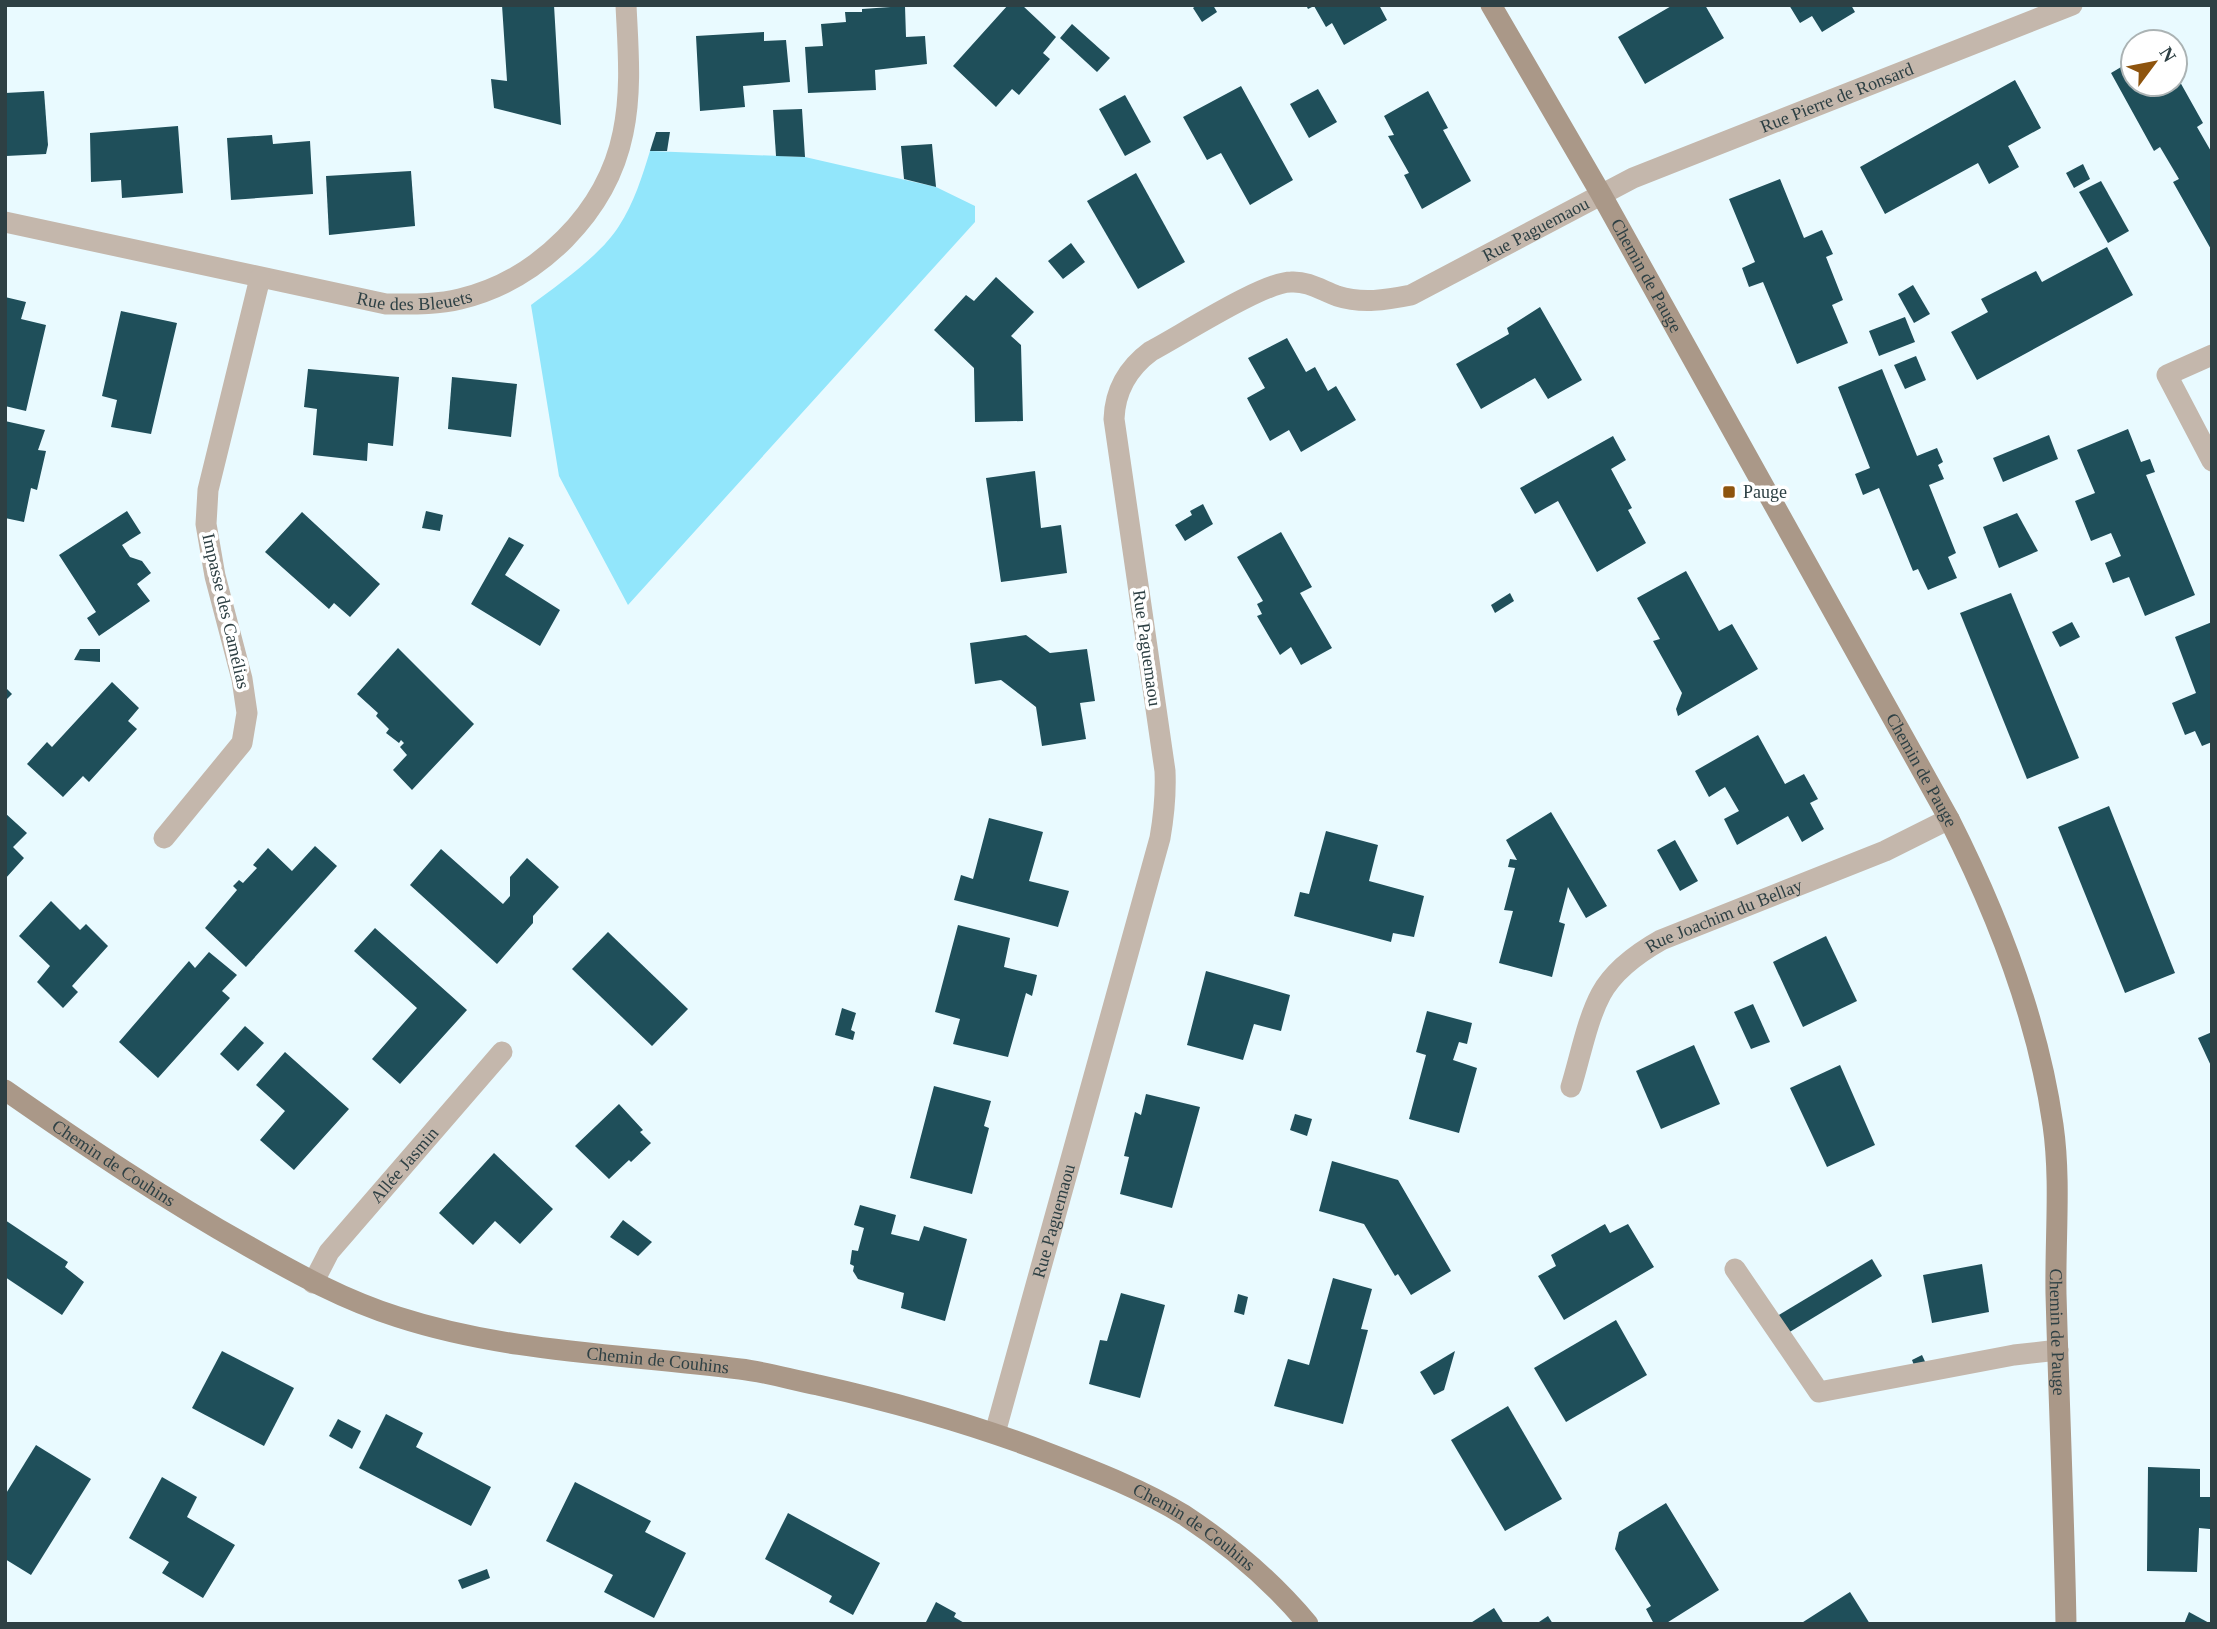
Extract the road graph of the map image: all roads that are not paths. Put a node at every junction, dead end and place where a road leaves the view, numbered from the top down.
1 (626, 5) edge
2 (1491, 5) edge
3 (2072, 5) edge
4 (1601, 194) junction
5 (5, 222) edge
6 (260, 278) junction
7 (2212, 355) edge
8 (2212, 461) edge
9 (1949, 819) junction
10 (164, 838) dead end
11 (502, 1052) dead end
12 (1571, 1087) dead end
13 (5, 1090) edge
14 (1735, 1269) dead end
15 (313, 1283) junction
16 (2058, 1350) junction
17 (995, 1433) junction
18 (1308, 1624) edge
19 (2066, 1624) edge

1 - 6 street, Rue des Bleuets
2 - 4 street, Chemin de Pauge
3 - 4 street, Rue Pierre de Ronsard
4 - 9 street, Chemin de Pauge
4 - 17 street, Rue Paguemaou
5 - 6 street, Rue des Bleuets
6 - 10 street, Impasse des Camélias
7 - 8 street
9 - 12 street, Rue Joachim du Bellay
9 - 16 street, Chemin de Pauge
11 - 15 street, Allée Jasmin
13 - 15 street, Chemin de Couhins
14 - 16 street
15 - 17 street, Chemin de Couhins
16 - 19 street, Chemin de Pauge
17 - 18 street, Chemin de Couhins

